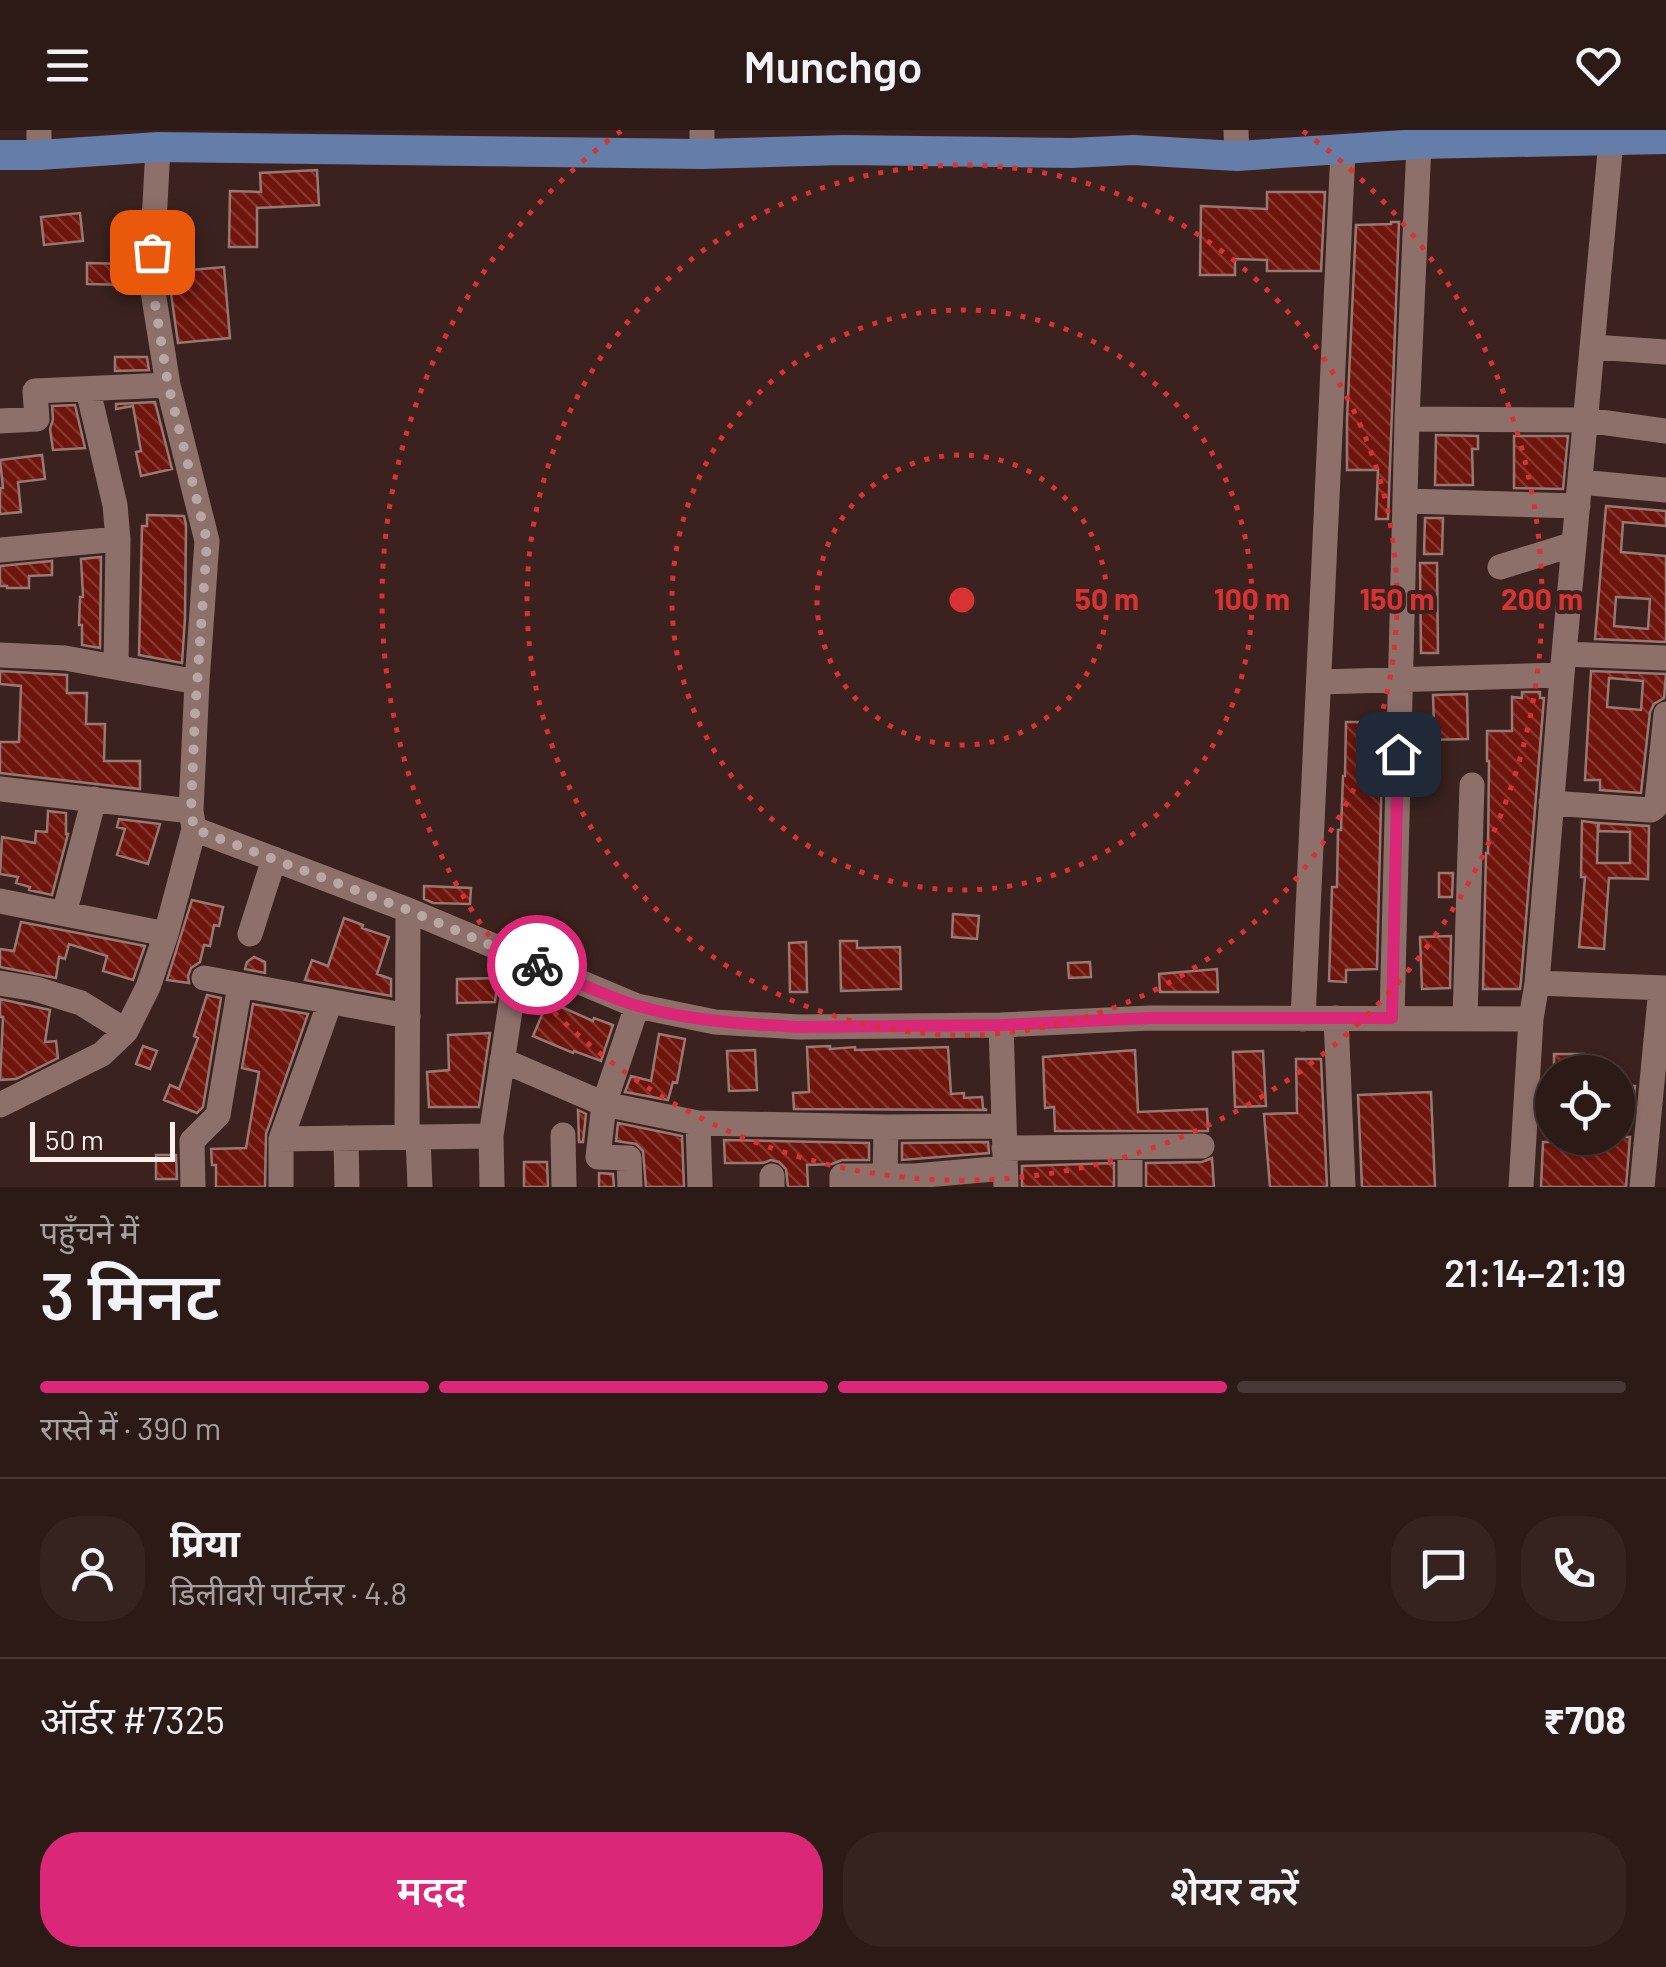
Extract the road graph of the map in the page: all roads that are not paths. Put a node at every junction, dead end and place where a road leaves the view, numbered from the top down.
1 (1612, 136) edge
2 (233, 139) edge
3 (1666, 139) edge
4 (300, 140) edge
5 (359, 140) edge
6 (425, 140) edge
7 (843, 140) edge
8 (1132, 140) edge
9 (916, 141) edge
10 (40, 142) edge
11 (143, 142) edge
12 (702, 142) edge
13 (1071, 142) edge
14 (1236, 143) edge
15 (1419, 144) junction
16 (1343, 150) junction
17 (0, 155) edge
18 (1592, 347) junction
19 (1666, 352) edge
20 (168, 384) junction
21 (88, 390) junction
22 (1407, 419) junction
23 (1586, 420) junction
24 (0, 421) edge
25 (1666, 431) edge
26 (1666, 490) edge
27 (1579, 494) junction
28 (1407, 501) junction
29 (118, 539) junction
30 (1574, 544) junction
31 (0, 550) edge
32 (1500, 567) dead end
33 (0, 656) edge
34 (1666, 658) edge
35 (1563, 664) junction
36 (116, 666) junction
37 (1400, 679) junction
38 (197, 682) junction
39 (1319, 682) junction
40 (1666, 714) edge
41 (1472, 785) dead end
42 (0, 789) edge
43 (94, 800) junction
44 (1551, 803) junction
45 (193, 820) junction
46 (274, 859) junction
47 (0, 901) edge
48 (408, 910) junction
49 (64, 914) junction
50 (166, 934) junction
51 (250, 934) dead end
52 (518, 957) junction
53 (204, 978) dead end
54 (0, 983) edge
55 (1537, 983) junction
56 (240, 985) junction
57 (1664, 988) edge
58 (330, 1002) junction
59 (637, 1006) junction
60 (408, 1016) junction
61 (1303, 1018) junction
62 (1336, 1018) junction
63 (1392, 1018) junction
64 (1466, 1018) junction
65 (1531, 1019) junction
66 (1001, 1025) junction
67 (126, 1031) junction
68 (502, 1060) junction
69 (1660, 1073) edge
70 (604, 1104) junction
71 (0, 1106) edge
72 (698, 1123) junction
73 (886, 1127) junction
74 (563, 1135) dead end
75 (491, 1136) junction
76 (413, 1137) junction
77 (346, 1138) junction
78 (280, 1139) junction
79 (1130, 1146) junction
80 (1202, 1146) dead end
81 (1005, 1157) edge
82 (886, 1176) junction
83 (915, 1181) edge
84 (193, 1187) edge
85 (281, 1187) edge
86 (347, 1187) edge
87 (420, 1187) edge
88 (492, 1187) edge
89 (564, 1187) edge
90 (630, 1187) edge
91 (700, 1187) edge
92 (842, 1187) edge
93 (1130, 1187) edge
94 (1343, 1187) edge
95 (1521, 1187) edge
96 (1642, 1187) edge

1 - 3 main road
1 - 15 main road
1 - 18 street
2 - 4 main road
2 - 11 main road
4 - 5 main road
5 - 6 main road
6 - 12 main road
7 - 9 main road
7 - 12 main road
8 - 13 main road
8 - 14 main road
9 - 13 main road
10 - 11 main road
10 - 17 main road
11 - 20 street
14 - 16 main road
15 - 16 main road
15 - 22 street
16 - 39 street
18 - 19 street
18 - 23 street
20 - 21 street
20 - 38 street
21 - 24 street
21 - 29 street
22 - 23 street
22 - 28 street
23 - 25 street
23 - 27 street
26 - 27 street
27 - 28 street
27 - 30 street
28 - 37 street
29 - 31 street
29 - 36 street
30 - 32 street
30 - 35 street
33 - 36 street
34 - 35 street
35 - 37 street
35 - 44 street
36 - 38 street
37 - 39 street
37 - 63 street
38 - 45 street
39 - 61 street
40 - 44 street
41 - 64 street
42 - 43 street
43 - 45 street
43 - 49 street
44 - 55 street
45 - 46 street
45 - 50 street
46 - 48 street
46 - 51 street
47 - 49 street
48 - 52 street
48 - 60 street
49 - 50 street
50 - 67 street
52 - 59 street
52 - 68 street
53 - 56 street
54 - 67 street
55 - 57 street
55 - 65 street
56 - 58 street
56 - 84 street
57 - 69 street
58 - 60 street
58 - 78 street
59 - 66 street
59 - 70 street
60 - 76 street
61 - 62 street
61 - 66 street
62 - 63 street
62 - 94 street
63 - 64 street
64 - 65 street
65 - 95 street
66 - 81 street
67 - 71 street
68 - 70 street
68 - 75 street
69 - 96 street
70 - 72 street
70 - 90 street
72 - 73 street
72 - 91 street
73 - 81 street
73 - 82 street
74 - 89 street
75 - 76 street
75 - 88 street
76 - 77 street
76 - 87 street
77 - 78 street
77 - 86 street
78 - 85 street
79 - 80 street
79 - 81 street
79 - 93 street
81 - 83 street
82 - 83 street
82 - 92 street

